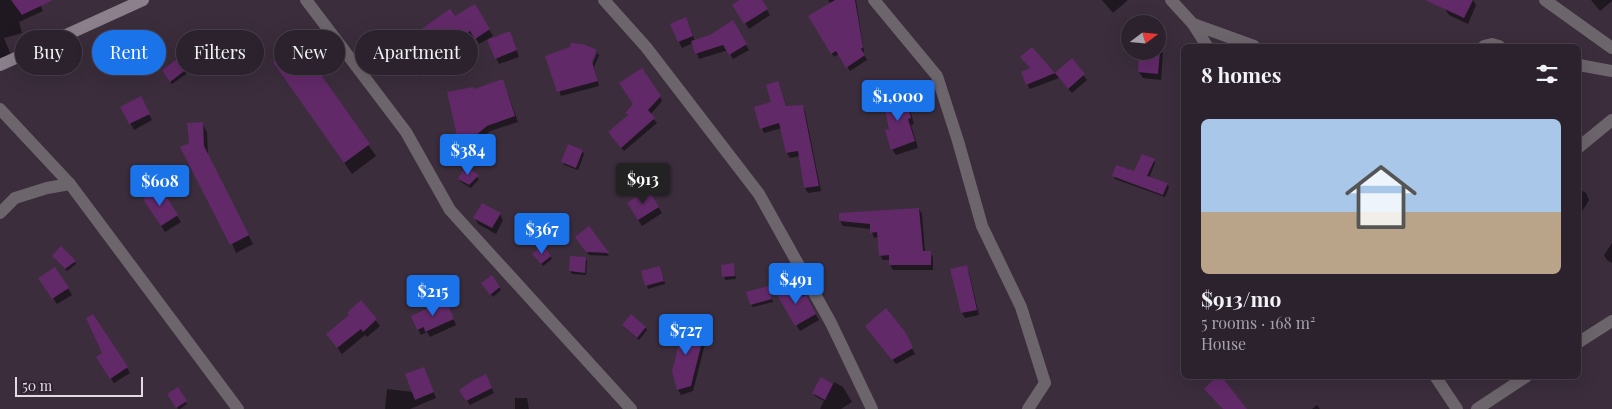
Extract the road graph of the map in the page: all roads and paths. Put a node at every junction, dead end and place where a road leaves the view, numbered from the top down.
1 (143, 0) edge
2 (306, 0) edge
3 (604, 0) edge
4 (874, 0) edge
5 (1171, 0) edge
6 (1545, 0) edge
7 (1193, 24) junction
8 (1206, 44) edge
9 (1248, 44) edge
10 (1612, 48) edge
11 (0, 65) edge
12 (1581, 66) edge
13 (1612, 71) edge
14 (0, 109) edge
15 (1612, 120) edge
16 (1581, 145) edge
17 (70, 184) junction
18 (0, 213) edge
19 (1612, 321) edge
20 (1581, 341) edge
21 (1437, 379) edge
22 (1522, 379) edge
23 (238, 409) edge
24 (631, 409) edge
25 (872, 409) edge
26 (1028, 409) edge
27 (1457, 409) edge
28 (1477, 409) edge

1 - 11 street
2 - 24 street
3 - 25 street
4 - 26 street
5 - 7 street
6 - 10 street
7 - 8 street
7 - 9 street
12 - 13 street
14 - 17 street
15 - 16 street
17 - 18 street
17 - 23 street
19 - 20 street
21 - 27 street
22 - 28 street

